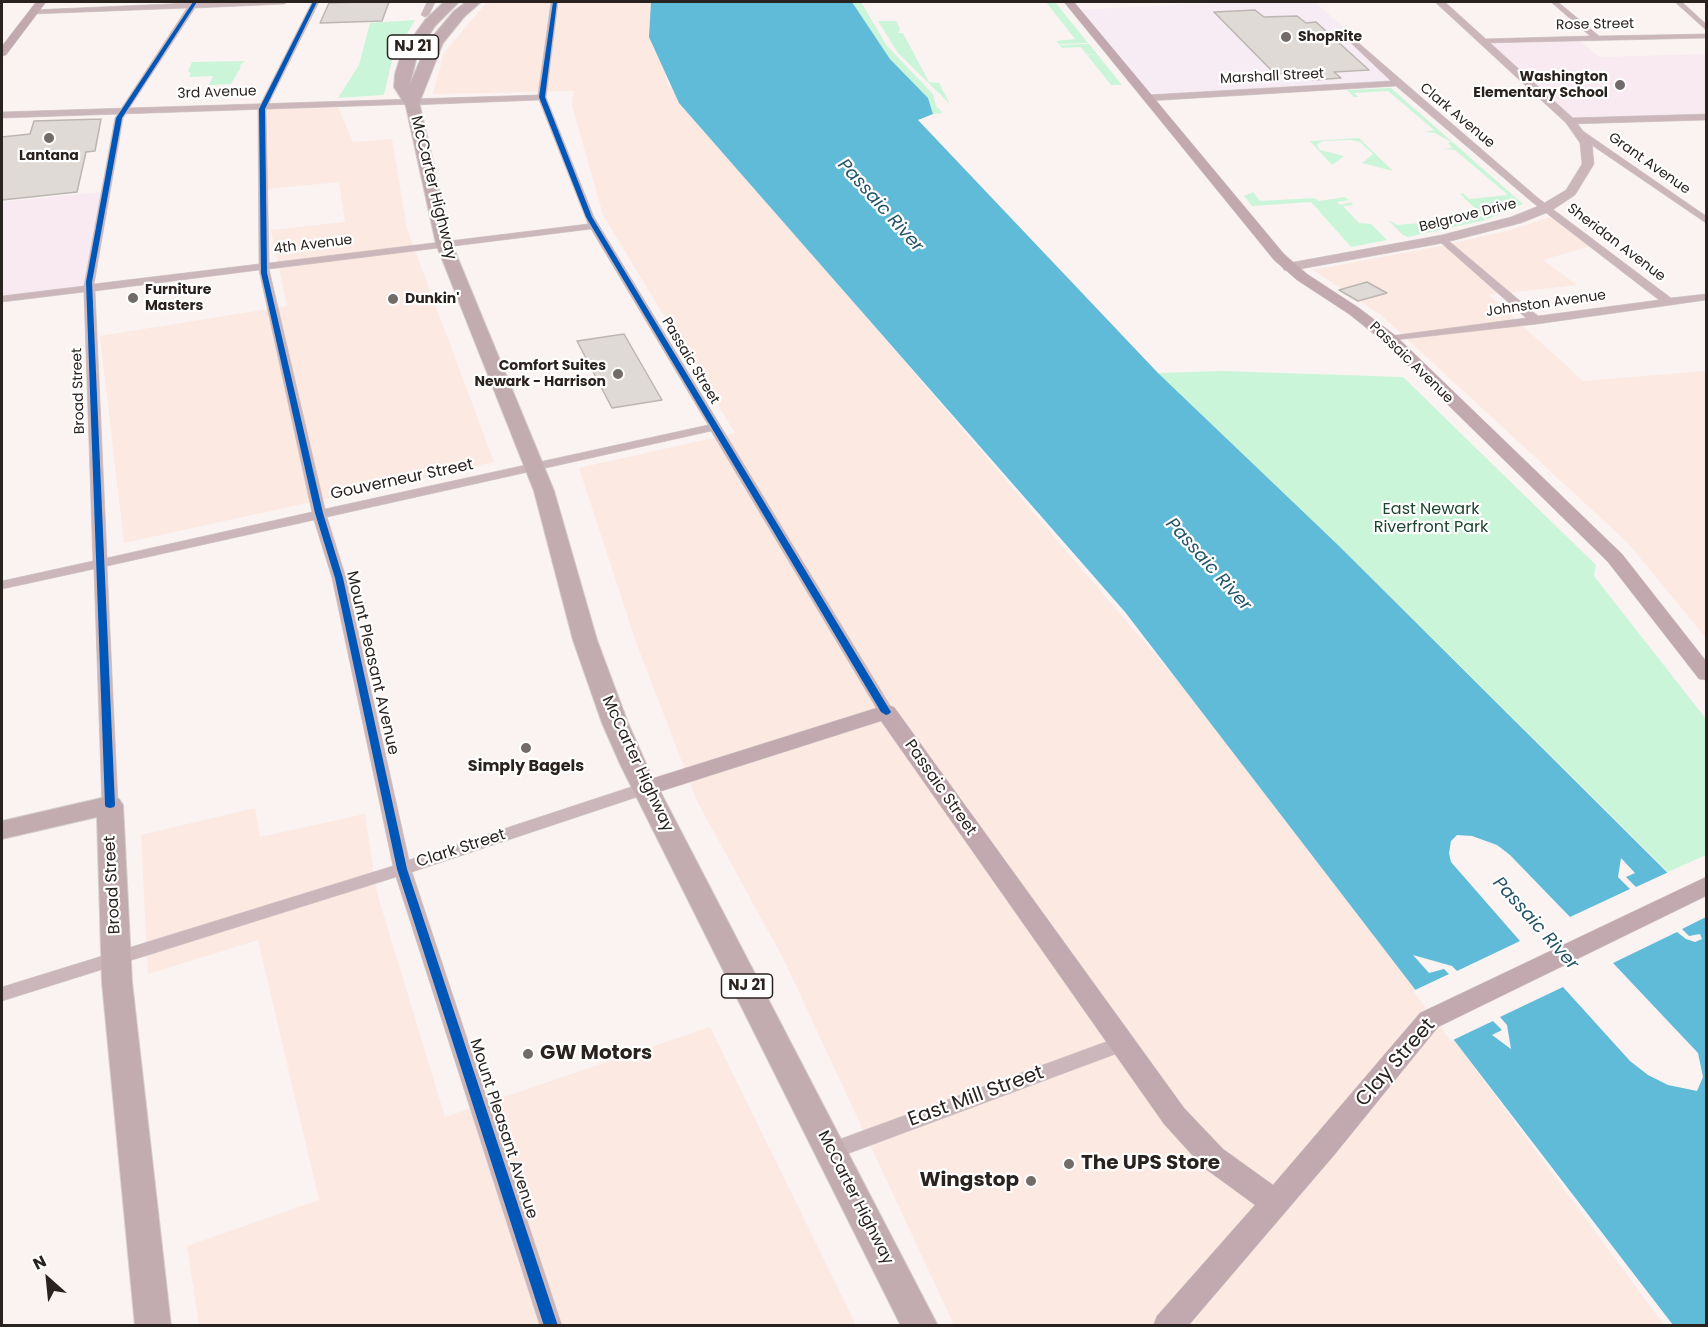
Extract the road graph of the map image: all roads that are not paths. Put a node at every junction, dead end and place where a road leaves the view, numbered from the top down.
1 (40, 2) edge
2 (284, 2) edge
3 (315, 2) edge
4 (431, 2) edge
5 (452, 2) edge
6 (474, 2) edge
7 (555, 2) edge
8 (1069, 2) edge
9 (1440, 2) edge
10 (1554, 2) edge
11 (1678, 2) edge
12 (194, 3) edge
13 (32, 12) junction
14 (425, 15) dead end
15 (1707, 28) edge
16 (1707, 36) edge
17 (1597, 38) junction
18 (1354, 41) dead end
19 (1483, 41) junction
20 (2, 53) edge
21 (1398, 83) junction
22 (542, 97) junction
23 (1147, 98) junction
24 (412, 102) junction
25 (263, 107) junction
26 (123, 111) junction
27 (2, 115) edge
28 (1704, 120) edge
29 (1574, 126) junction
30 (1546, 208) junction
31 (1707, 220) edge
32 (593, 226) junction
33 (1443, 239) junction
34 (444, 244) junction
35 (263, 267) junction
36 (1289, 267) junction
37 (88, 289) junction
38 (1707, 297) edge
39 (2, 299) edge
40 (1669, 302) junction
41 (1537, 321) junction
42 (1390, 339) junction
43 (715, 427) junction
44 (534, 466) junction
45 (319, 513) junction
46 (99, 562) junction
47 (2, 585) edge
48 (1707, 674) edge
49 (886, 712) junction
50 (645, 788) junction
51 (110, 805) junction
52 (2, 830) edge
53 (402, 869) junction
54 (1700, 889) edge
55 (116, 958) junction
56 (2, 994) edge
57 (1122, 1044) junction
58 (831, 1151) junction
59 (1274, 1203) junction
60 (153, 1326) edge
61 (551, 1326) edge
62 (920, 1326) edge
63 (1168, 1326) edge

1 - 13 main road
2 - 12 street
3 - 25 street, Mount Pleasant Avenue
4 - 14 street
5 - 24 highway, McCarter Highway / NJ 21
6 - 24 highway, McCarter Highway / NJ 21
7 - 22 street, Passaic Street
8 - 23 main road, Passaic Avenue
9 - 19 street, Belgrove Drive
10 - 17 street
11 - 15 street
12 - 13 street
12 - 26 street, Broad Street
13 - 20 main road
16 - 17 street, Rose Street
17 - 19 street, Rose Street
18 - 21 street, Clark Avenue
19 - 29 street, Belgrove Drive
21 - 23 street, Marshall Street
21 - 30 street, Clark Avenue
22 - 24 street, 3rd Avenue
22 - 32 street, Passaic Street
23 - 36 main road, Passaic Avenue
24 - 25 street, 3rd Avenue
24 - 34 main road, McCarter Highway / NJ 21
25 - 26 street, 3rd Avenue
25 - 35 street, Mount Pleasant Avenue
26 - 27 street, 3rd Avenue
26 - 37 street, Broad Street
28 - 29 street
29 - 30 street, Belgrove Drive
29 - 31 street, Grant Avenue
30 - 33 street, Belgrove Drive
30 - 40 street, Sheridan Avenue
32 - 34 street, 4th Avenue
32 - 43 street, Passaic Street
33 - 36 street, Belgrove Drive
33 - 41 street
34 - 35 street, 4th Avenue
34 - 44 main road, McCarter Highway / NJ 21
35 - 37 street, 4th Avenue
35 - 45 street, Mount Pleasant Avenue
36 - 42 main road, Passaic Avenue
37 - 39 street, 4th Avenue
37 - 46 street, Broad Street
38 - 40 street, Johnston Avenue
40 - 41 street, Johnston Avenue
41 - 42 street, Johnston Avenue
42 - 48 main road, Passaic Avenue
43 - 44 street, Gouverneur Street
43 - 49 street, Passaic Street
44 - 45 street, Gouverneur Street
44 - 50 main road, McCarter Highway / NJ 21
45 - 46 street, Gouverneur Street
45 - 53 street, Mount Pleasant Avenue
46 - 47 street, Gouverneur Street
46 - 51 street, Broad Street
49 - 50 main road, Clark Street
49 - 57 main road, Passaic Street
50 - 53 street, Clark Street
50 - 58 main road, McCarter Highway / NJ 21
51 - 52 main road
51 - 55 main road, Broad Street
53 - 55 street, Clark Street
53 - 61 street, Mount Pleasant Avenue
54 - 59 main road, Clay Street
55 - 56 street, Clark Street
55 - 60 main road, Broad Street
57 - 58 street, East Mill Street
57 - 59 main road, Passaic Street
58 - 62 main road, McCarter Highway / NJ 21
59 - 63 main road, Clay Street

